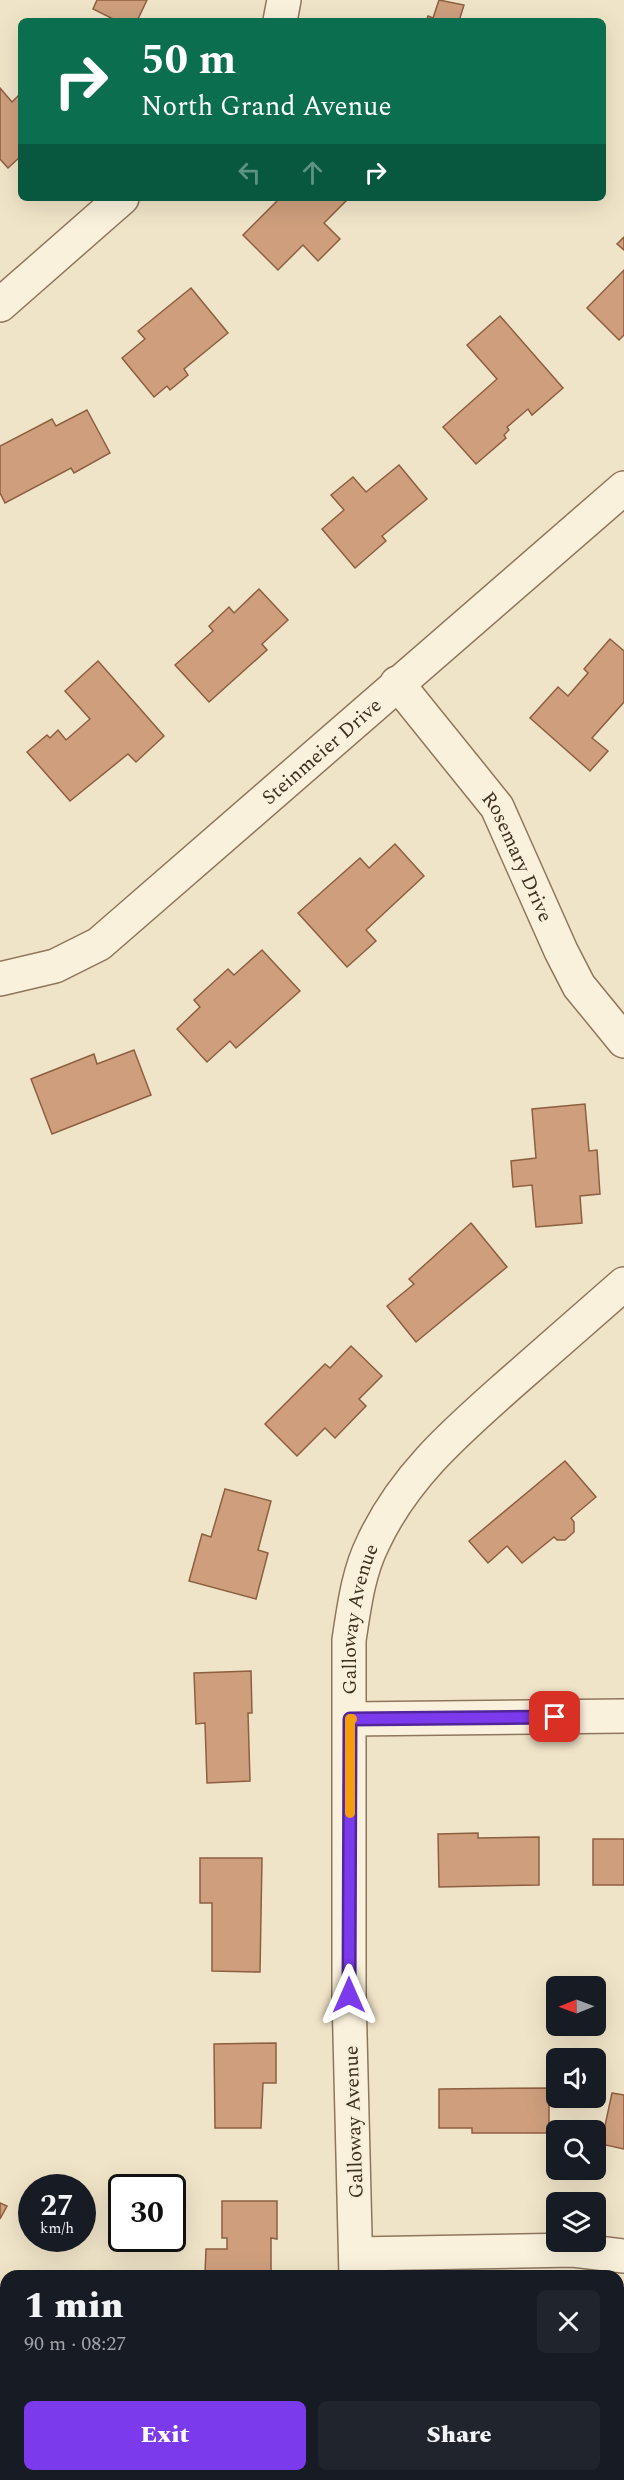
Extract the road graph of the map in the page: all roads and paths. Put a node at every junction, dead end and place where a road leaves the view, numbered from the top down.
1 (284, 0) edge
2 (281, 18) edge
3 (119, 201) edge
4 (0, 305) edge
5 (624, 488) edge
6 (397, 683) junction
7 (0, 979) edge
8 (624, 1041) edge
9 (624, 1284) edge
10 (624, 1716) edge
11 (350, 1719) junction
12 (624, 2256) edge
13 (356, 2265) edge

1 - 2 street
3 - 4 street
5 - 6 street, Steinmeier Drive
6 - 7 street, Steinmeier Drive
6 - 8 street, Rosemary Drive
9 - 11 street, Galloway Avenue
10 - 11 street
11 - 13 street, Galloway Avenue
12 - 13 street

